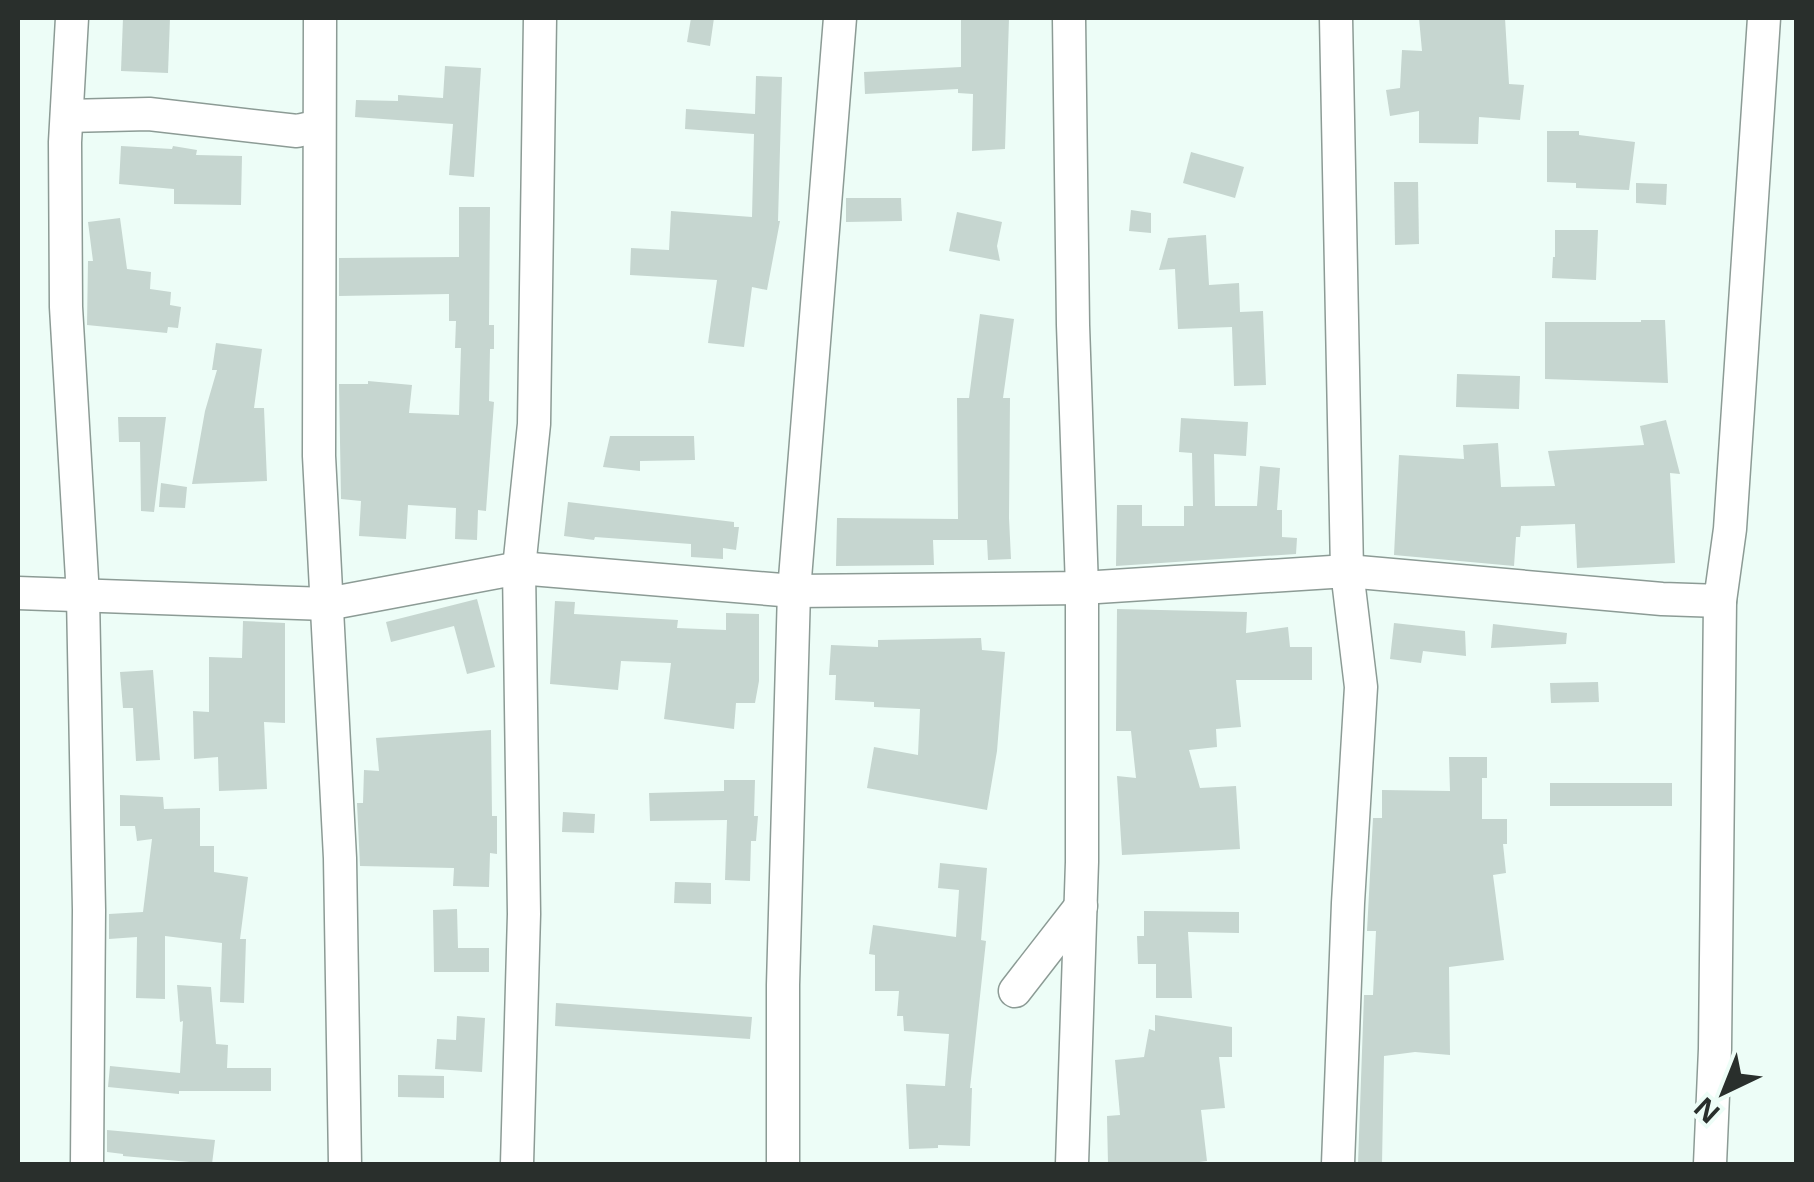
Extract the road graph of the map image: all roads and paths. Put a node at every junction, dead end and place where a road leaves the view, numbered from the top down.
1 (72, 18) edge
2 (320, 18) edge
3 (540, 18) edge
4 (840, 18) edge
5 (1068, 18) edge
6 (1336, 18) edge
7 (1764, 18) edge
8 (66, 116) junction
9 (319, 126) junction
10 (519, 568) junction
11 (1347, 571) junction
12 (1082, 588) junction
13 (794, 591) junction
14 (18, 594) edge
15 (84, 596) junction
16 (1720, 601) junction
17 (327, 604) junction
18 (1080, 906) junction
19 (1015, 991) dead end
20 (87, 1164) edge
21 (345, 1164) edge
22 (517, 1164) edge
23 (782, 1164) edge
24 (1072, 1164) edge
25 (1338, 1164) edge
26 (1710, 1164) edge

1 - 8 street
2 - 9 street
3 - 10 street
4 - 13 street
5 - 12 street
6 - 11 street
7 - 16 street
8 - 9 street
8 - 15 street
9 - 17 street
10 - 13 street
10 - 17 street
10 - 22 street
11 - 12 street
11 - 16 street
11 - 25 street
12 - 13 street
12 - 18 street
13 - 23 street
14 - 15 street
15 - 17 street
15 - 20 street
16 - 26 street
17 - 21 street
18 - 19 street
18 - 24 street

